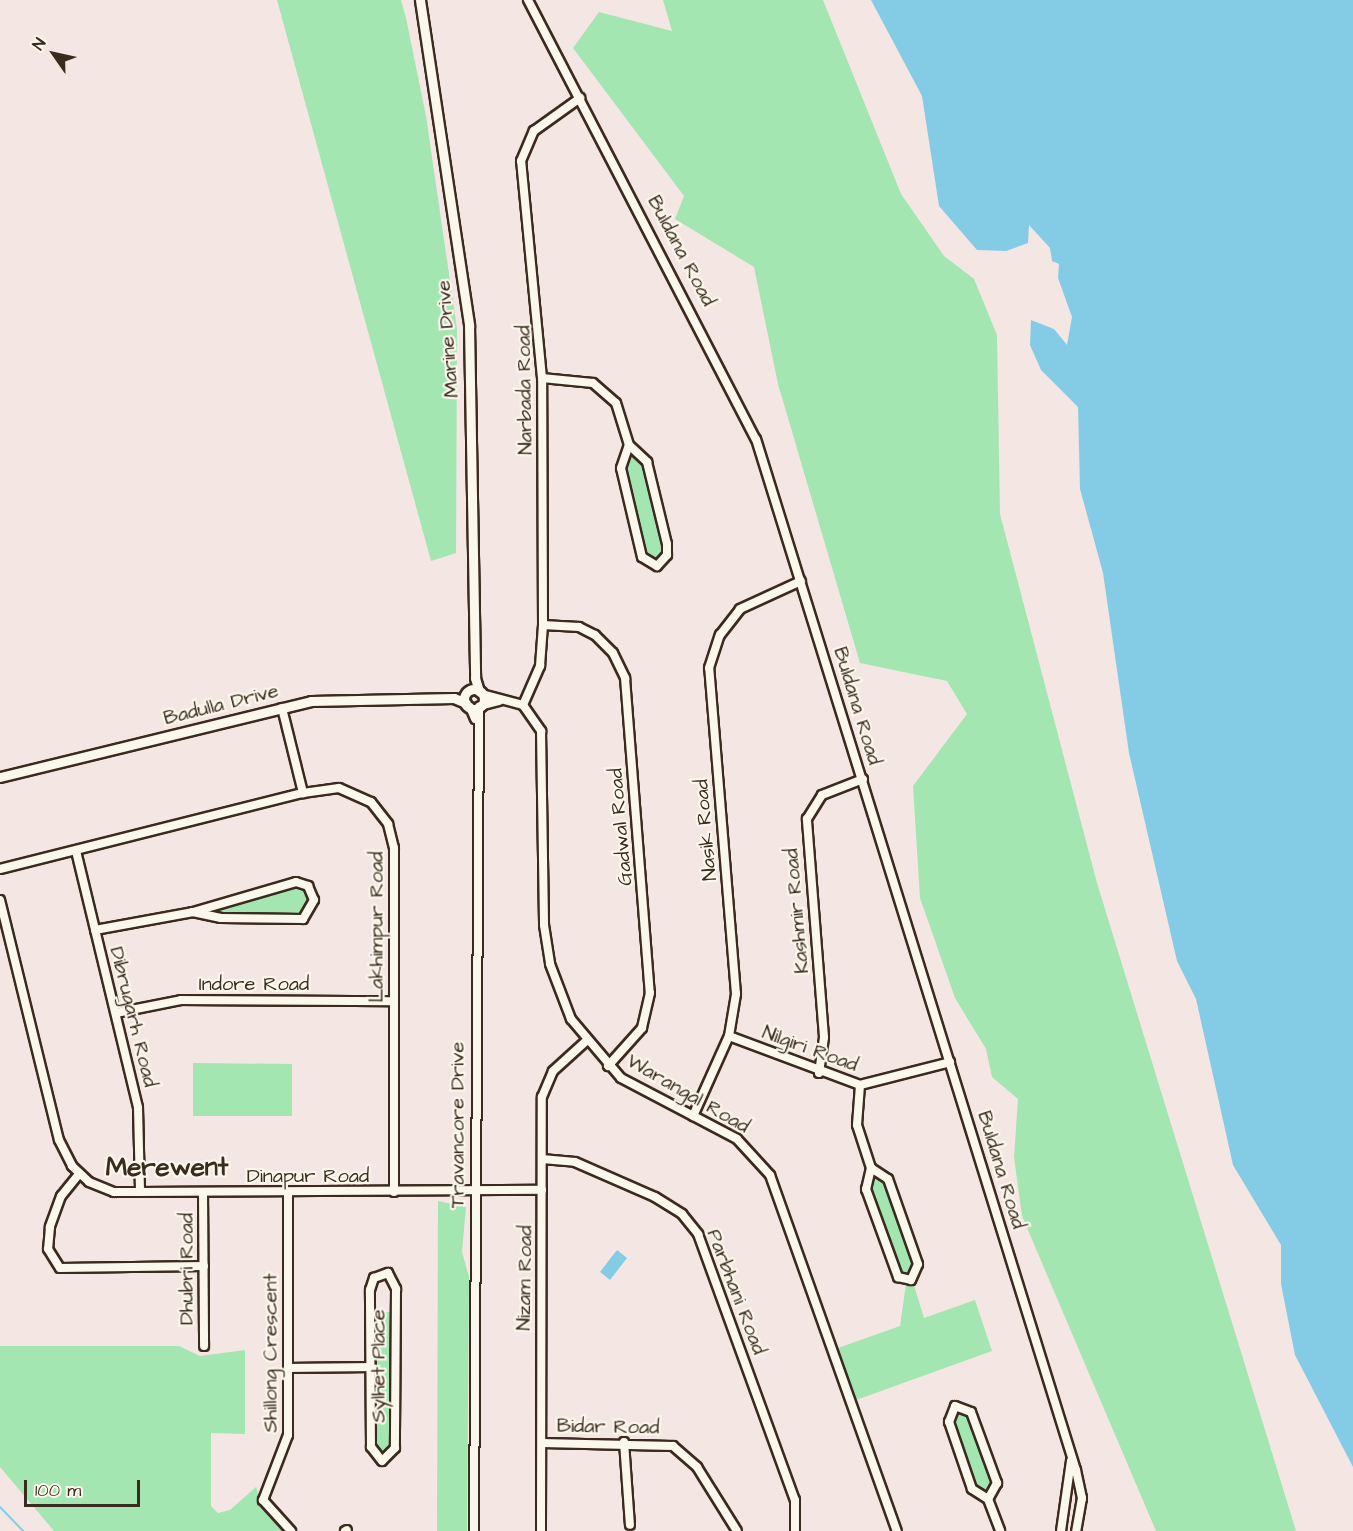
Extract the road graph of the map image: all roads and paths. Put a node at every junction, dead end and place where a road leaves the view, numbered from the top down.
1 (420, 0) edge
2 (528, 0) edge
3 (580, 98) junction
4 (542, 378) junction
5 (629, 445) junction
6 (801, 581) junction
7 (543, 625) junction
8 (474, 692) junction
9 (454, 698) junction
10 (499, 701) junction
11 (522, 705) junction
12 (474, 706) junction
13 (282, 708) junction
14 (0, 777) edge
15 (863, 780) junction
16 (303, 793) junction
17 (76, 851) junction
18 (0, 869) edge
19 (0, 900) edge
20 (193, 912) junction
21 (95, 930) junction
22 (393, 1001) junction
23 (116, 1013) junction
24 (729, 1036) junction
25 (585, 1042) junction
26 (950, 1062) junction
27 (608, 1066) junction
28 (819, 1073) junction
29 (860, 1085) junction
30 (693, 1116) junction
31 (542, 1159) junction
32 (871, 1168) junction
33 (79, 1174) junction
34 (542, 1190) junction
35 (474, 1191) junction
36 (140, 1192) junction
37 (394, 1192) junction
38 (203, 1193) junction
39 (288, 1193) junction
40 (204, 1266) junction
41 (204, 1346) dead end
42 (371, 1367) junction
43 (289, 1368) junction
44 (624, 1442) junction
45 (542, 1443) junction
46 (1071, 1455) junction
47 (988, 1499) junction
48 (630, 1525) dead end
49 (291, 1531) edge
50 (474, 1531) edge
51 (541, 1531) edge
52 (737, 1531) edge
53 (795, 1531) edge
54 (897, 1531) edge
55 (1000, 1531) edge
56 (1061, 1531) edge
57 (1076, 1531) edge

1 - 8 street, Marine Drive
2 - 3 street, Buldana Road
3 - 4 street, Narbada Road
3 - 6 street, Buldana Road
4 - 5 street
4 - 7 street, Narbada Road
5 - 5 street
6 - 15 street, Buldana Road
6 - 24 street, Nasik Road
7 - 11 street, Narbada Road
7 - 27 street, Gadwal Road
8 - 9 street, Badulla Drive
8 - 10 street
8 - 12 street
8 - 12 street
9 - 12 street, Badulla Drive
9 - 13 street, Badulla Drive
10 - 11 street
10 - 12 street
11 - 25 street, Warangal Road
12 - 35 street, Travancore Drive
13 - 14 street, Badulla Drive
13 - 16 street
15 - 26 street, Buldana Road
15 - 28 street, Kashmir Road
16 - 17 street, Lakhimpur Road
16 - 22 street, Lakhimpur Road
17 - 18 street, Lakhimpur Road
17 - 21 street, Dibrugarh Road
19 - 33 street
20 - 20 street
20 - 21 street
21 - 23 street, Dibrugarh Road
22 - 23 street, Indore Road
22 - 37 street, Lakhimpur Road
23 - 36 street, Dibrugarh Road
24 - 28 street, Nilgiri Road
24 - 30 street, Nasik Road
25 - 27 street, Warangal Road
25 - 31 street, Nizam Road
26 - 29 street, Nilgiri Road
26 - 46 street, Buldana Road
27 - 30 street, Warangal Road
28 - 29 street, Nilgiri Road
29 - 32 street
30 - 54 street, Warangal Road
31 - 34 street, Nizam Road
31 - 53 street, Parbhani Road
32 - 32 street
33 - 36 street, Dinapur Road
33 - 40 street
34 - 35 street, Dinapur Road
34 - 45 street, Nizam Road
35 - 37 street, Dinapur Road
35 - 50 street, Travancore Drive
36 - 38 street, Dinapur Road
37 - 39 street, Dinapur Road
38 - 39 street, Dinapur Road
38 - 40 street, Dhubri Road
39 - 43 street, Shillong Crescent
40 - 41 street, Dhubri Road
42 - 42 street, Sylhet Place
42 - 43 street, Sylhet Place
43 - 49 street, Shillong Crescent
44 - 45 street, Bidar Road
44 - 48 street
44 - 52 street, Bidar Road
45 - 51 street, Nizam Road
46 - 56 street, Buldana Road
46 - 57 street, Buldana Road
47 - 47 street
47 - 55 street

